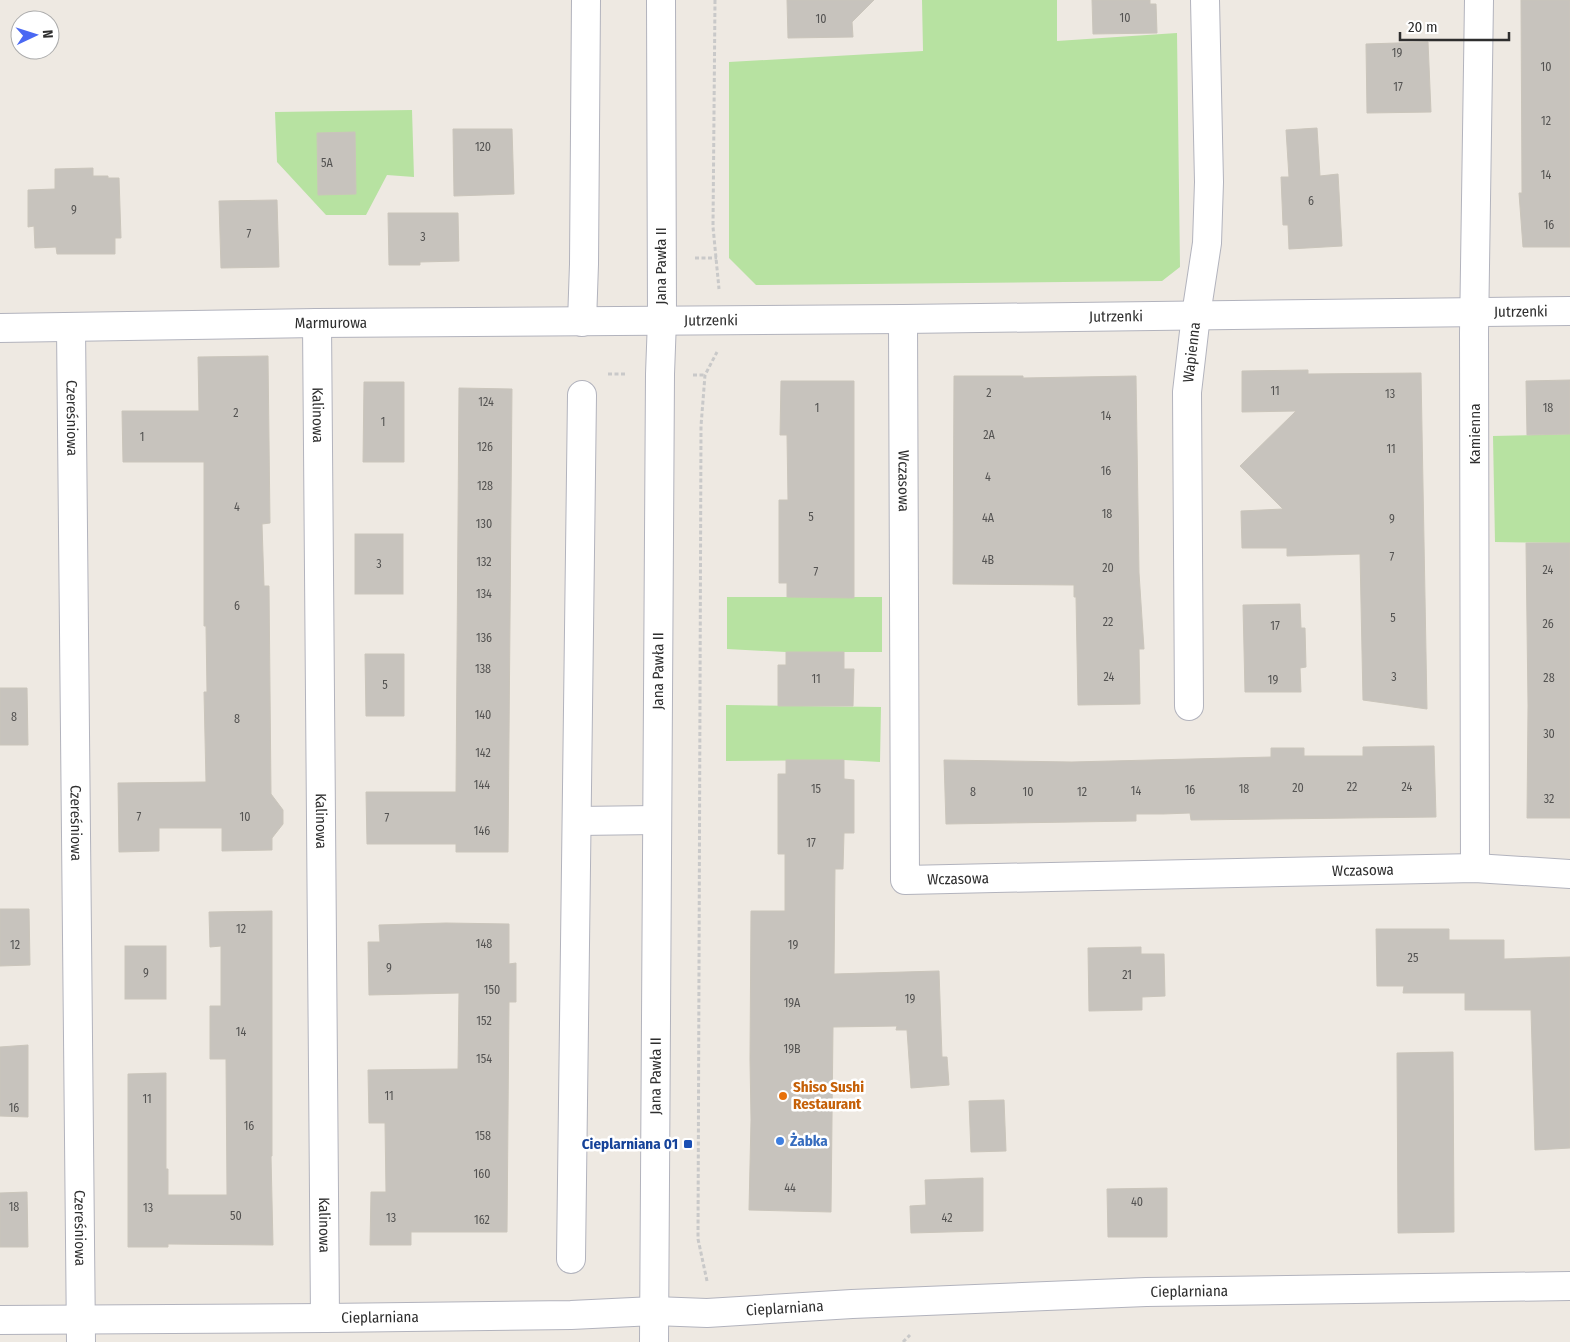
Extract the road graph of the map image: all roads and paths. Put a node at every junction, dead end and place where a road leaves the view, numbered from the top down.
1 (586, 0) edge
2 (661, 0) edge
3 (715, 0) edge
4 (1205, 0) edge
5 (1479, 0) edge
6 (690, 258) dead end
7 (717, 258) junction
8 (719, 293) dead end
9 (1570, 311) edge
10 (1475, 313) junction
11 (1196, 315) junction
12 (903, 319) junction
13 (662, 320) junction
14 (582, 322) junction
15 (317, 323) junction
16 (71, 327) junction
17 (0, 328) edge
18 (719, 348) dead end
19 (633, 374) dead end
20 (582, 384) joint
21 (1189, 706) dead end
22 (657, 820) junction
23 (577, 821) junction
24 (1475, 868) junction
25 (1570, 874) edge
26 (571, 1259) dead end
27 (1570, 1286) edge
28 (654, 1312) junction
29 (707, 1313) junction
30 (325, 1318) junction
31 (0, 1320) edge
32 (81, 1331) edge
33 (912, 1334) dead end
34 (654, 1342) edge
35 (903, 1342) edge

1 - 14 street
2 - 13 street, Jana Pawła II
3 - 7 path
4 - 11 street, Wapienna
5 - 10 street, Kamienna
6 - 7 path
7 - 8 path
9 - 10 street, Jutrzenki
10 - 11 street, Jutrzenki
10 - 24 street, Kamienna
11 - 12 street, Jutrzenki
11 - 21 street, Wapienna
12 - 13 street, Jutrzenki
12 - 24 street, Wczasowa
13 - 14 street, Marmurowa
13 - 22 street, Jana Pawła II
14 - 15 street, Marmurowa
15 - 16 street, Marmurowa
15 - 30 street, Kalinowa
16 - 17 street, Marmurowa
16 - 32 street, Czereśniowa
18 - 29 path
19 - 20 path
20 - 23 street
22 - 23 street
22 - 28 street, Jana Pawła II
23 - 26 street
24 - 25 street, Wczasowa
27 - 29 street, Cieplarniana
28 - 29 street, Cieplarniana
28 - 30 street, Cieplarniana
28 - 34 street, Jana Pawła II
30 - 32 street, Cieplarniana
31 - 32 street, Cieplarniana
33 - 35 path

